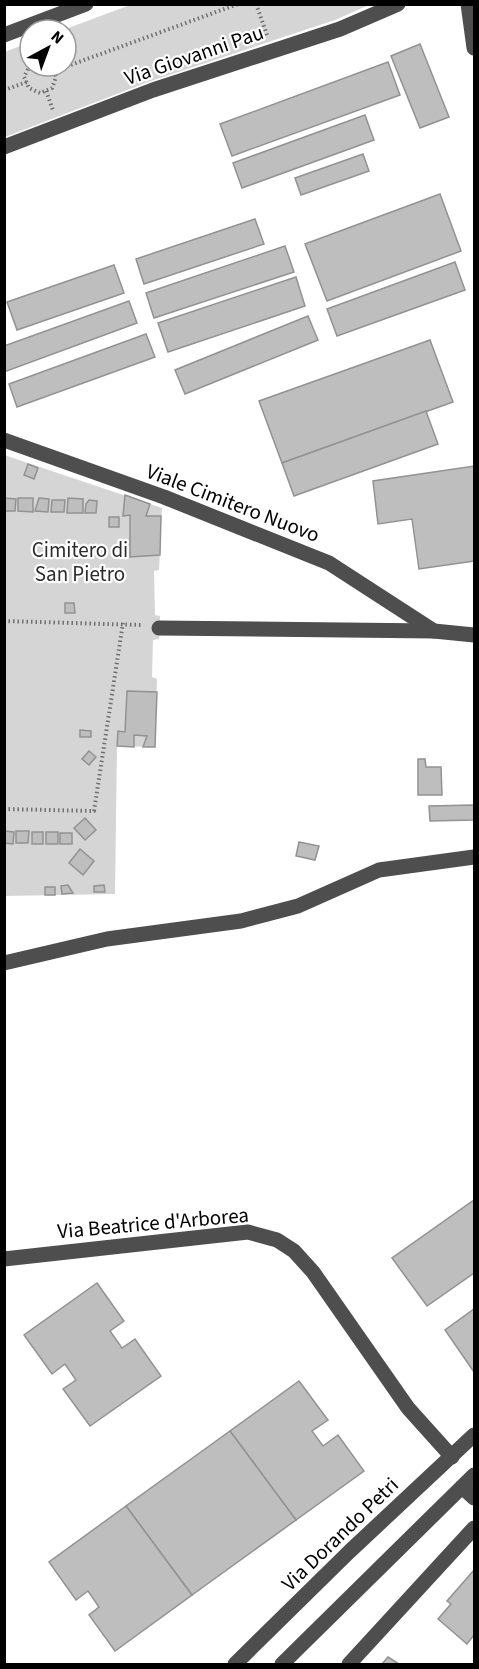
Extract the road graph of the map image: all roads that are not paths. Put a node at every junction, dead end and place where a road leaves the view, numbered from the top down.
1 (86, 4) edge
2 (398, 4) edge
3 (468, 4) edge
4 (4, 35) edge
5 (474, 48) edge
6 (4, 147) edge
7 (4, 441) edge
8 (159, 628) road end
9 (434, 631) junction
10 (474, 635) edge
11 (474, 857) edge
12 (4, 963) edge
13 (4, 1259) edge
14 (474, 1435) edge
15 (452, 1457) junction
16 (474, 1475) edge
17 (462, 1487) junction
18 (474, 1498) edge
19 (474, 1527) edge
20 (236, 1665) edge
21 (282, 1665) edge
22 (349, 1665) edge

1 - 4 street
2 - 6 street, Via Giovanni Pau
3 - 5 street
7 - 9 street, Viale Cimitero Nuovo
8 - 9 street, Viale Cimitero Nuovo
9 - 10 street, Viale Cimitero Nuovo
11 - 12 street
13 - 15 street, Via Beatrice d'Arborea
14 - 15 street, Via Dorando Petri
15 - 20 street, Via Dorando Petri
16 - 17 street
17 - 18 street
17 - 21 street
19 - 22 street

